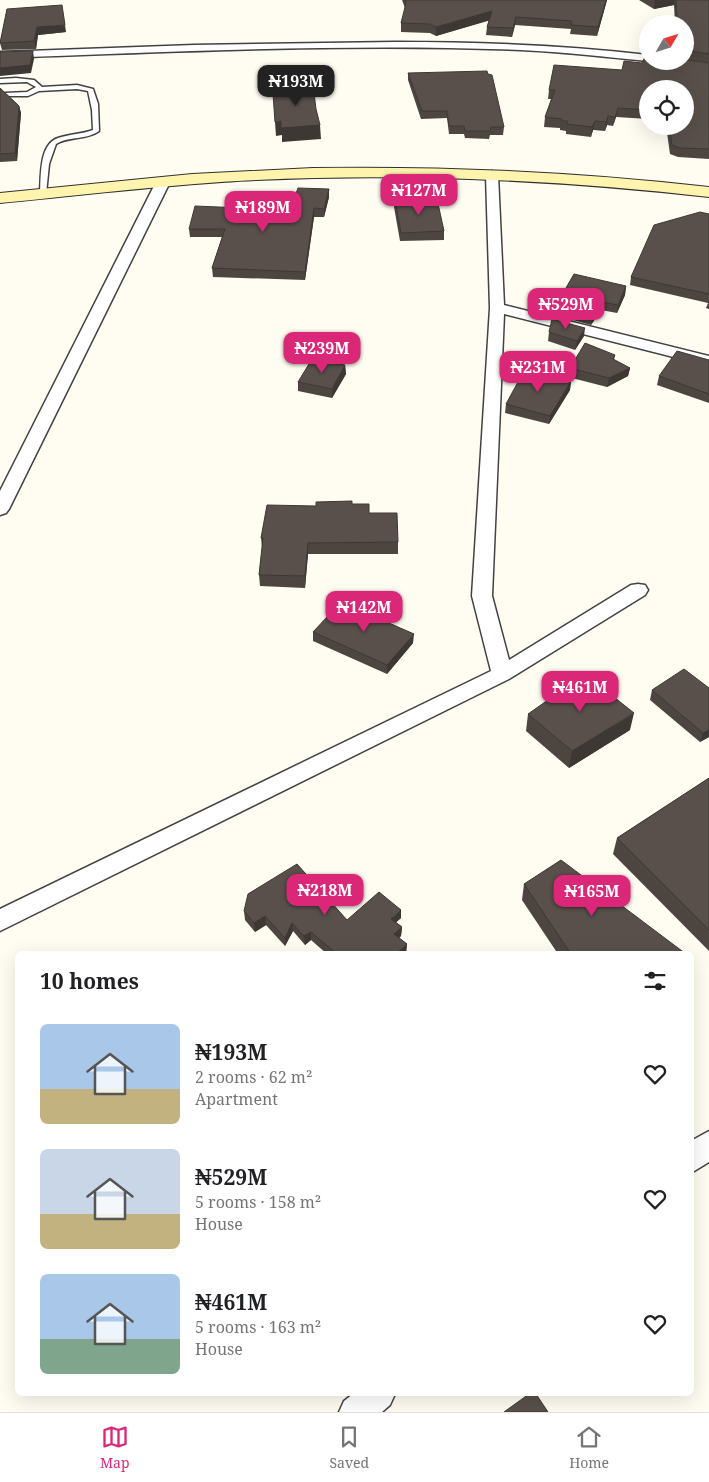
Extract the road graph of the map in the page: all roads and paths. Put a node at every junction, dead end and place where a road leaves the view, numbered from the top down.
1 (0, 55) edge
2 (639, 57) edge
3 (0, 81) edge
4 (38, 89) junction
5 (6, 94) edge
6 (492, 174) junction
7 (162, 182) junction
8 (709, 192) edge
9 (43, 194) junction
10 (0, 198) edge
11 (497, 308) junction
12 (709, 360) edge
13 (0, 509) edge
14 (638, 590) dead end
15 (502, 674) junction
16 (0, 921) edge
17 (709, 1145) edge
18 (694, 1157) edge
19 (376, 1396) edge
20 (355, 1412) edge

1 - 2 street
3 - 4 lane
4 - 5 lane
4 - 9 lane
6 - 7 main road
6 - 8 main road
6 - 11 street
7 - 9 main road
7 - 13 street
9 - 10 main road
11 - 12 street
11 - 15 street
14 - 15 street
15 - 16 street
17 - 18 street
19 - 20 street

